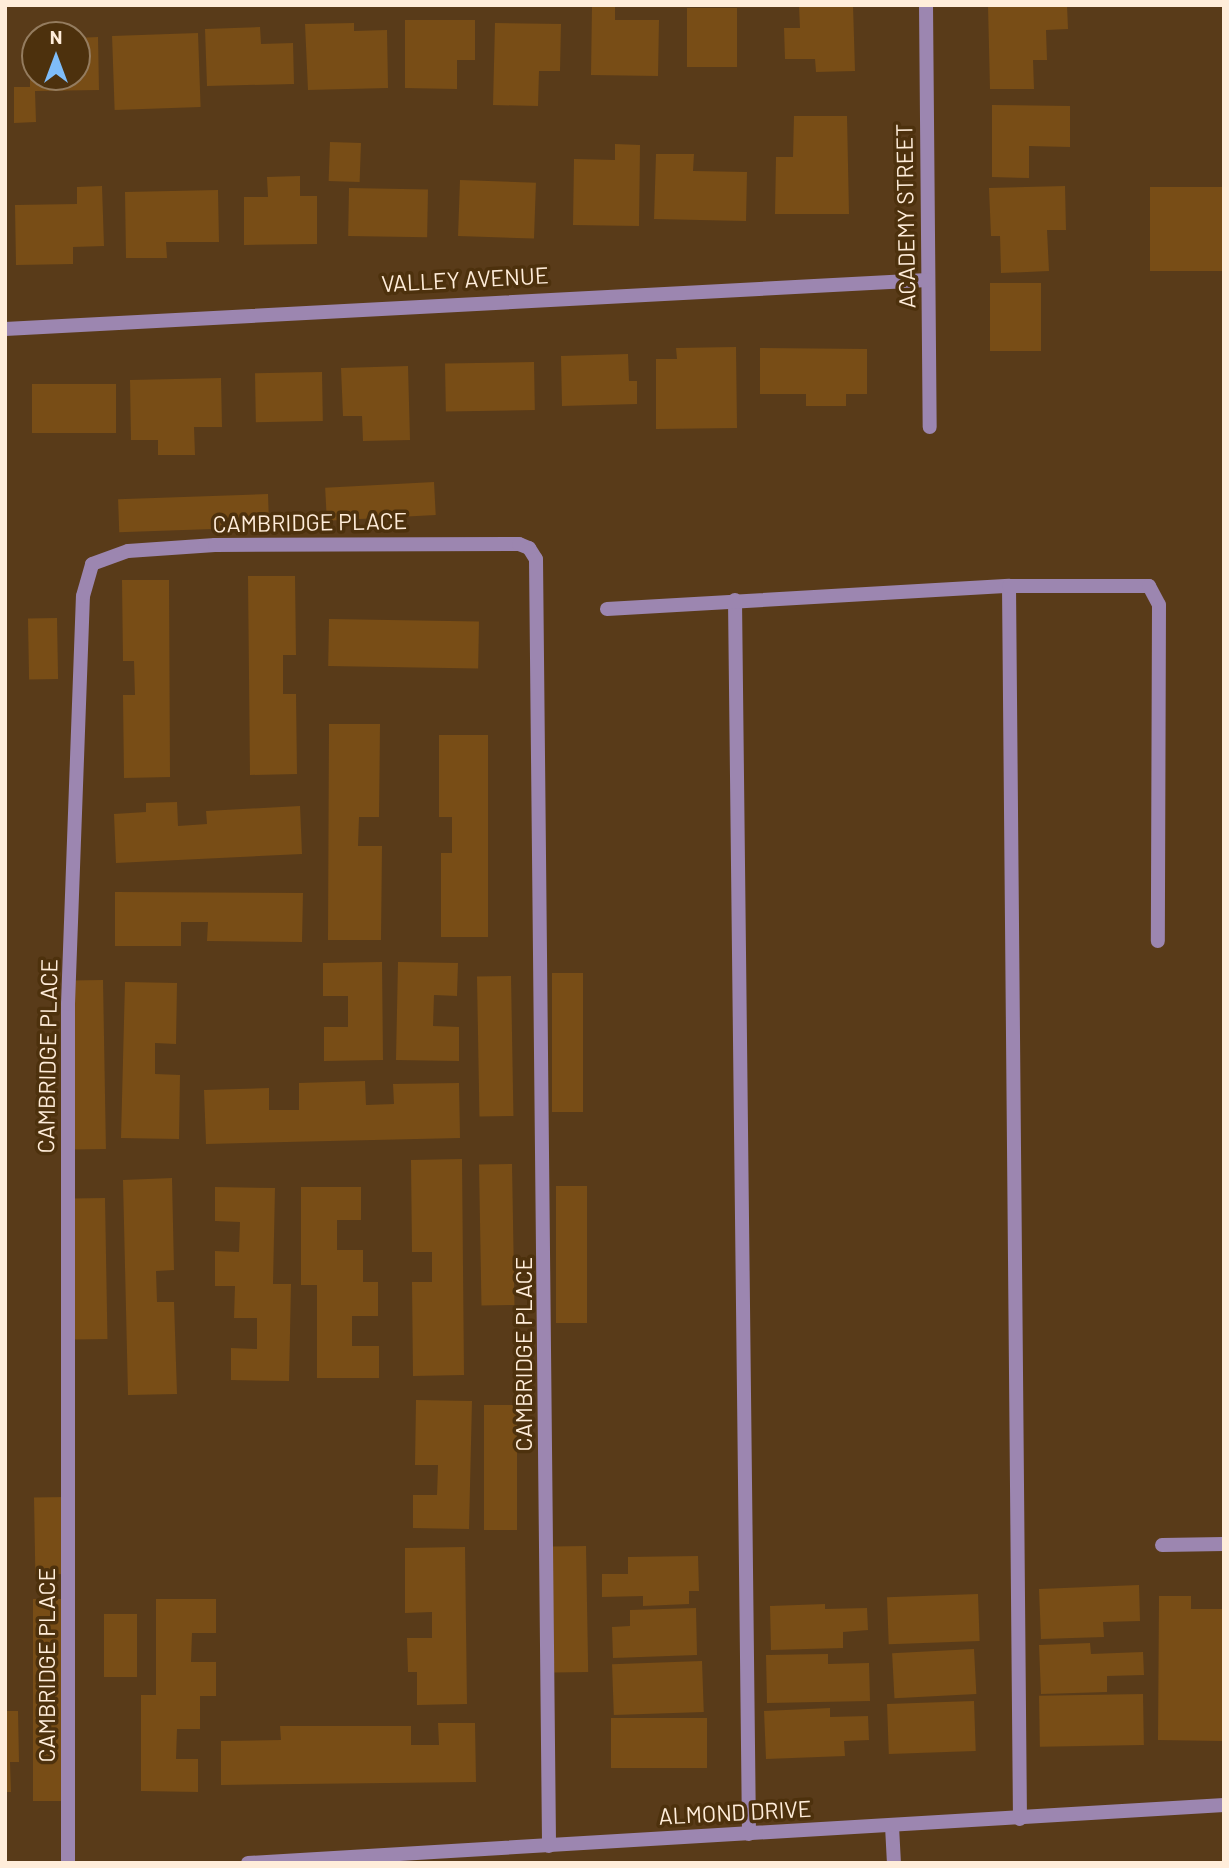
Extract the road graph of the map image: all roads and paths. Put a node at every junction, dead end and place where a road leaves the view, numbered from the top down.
1 (926, 5) edge
2 (928, 280) junction
3 (5, 329) edge
4 (930, 426) dead end
5 (1009, 586) junction
6 (735, 600) junction
7 (607, 609) dead end
8 (1158, 941) dead end
9 (1224, 1544) edge
10 (1162, 1545) dead end
11 (1224, 1805) edge
12 (1020, 1819) junction
13 (892, 1826) junction
14 (749, 1834) junction
15 (549, 1846) junction
16 (316, 1862) edge
17 (68, 1863) edge
18 (248, 1863) edge
19 (894, 1863) edge

1 - 2 street, ACADEMY STREET
2 - 3 street, VALLEY AVENUE
2 - 4 street, ACADEMY STREET
5 - 6 street
5 - 8 street
5 - 12 street
6 - 7 street
6 - 14 street
9 - 10 street
11 - 12 street, ALMOND DRIVE
12 - 13 street, ALMOND DRIVE
13 - 14 street, ALMOND DRIVE
13 - 19 street
14 - 15 street, ALMOND DRIVE
15 - 16 street, ALMOND DRIVE
15 - 17 street, CAMBRIDGE PLACE
16 - 18 street, ALMOND DRIVE

